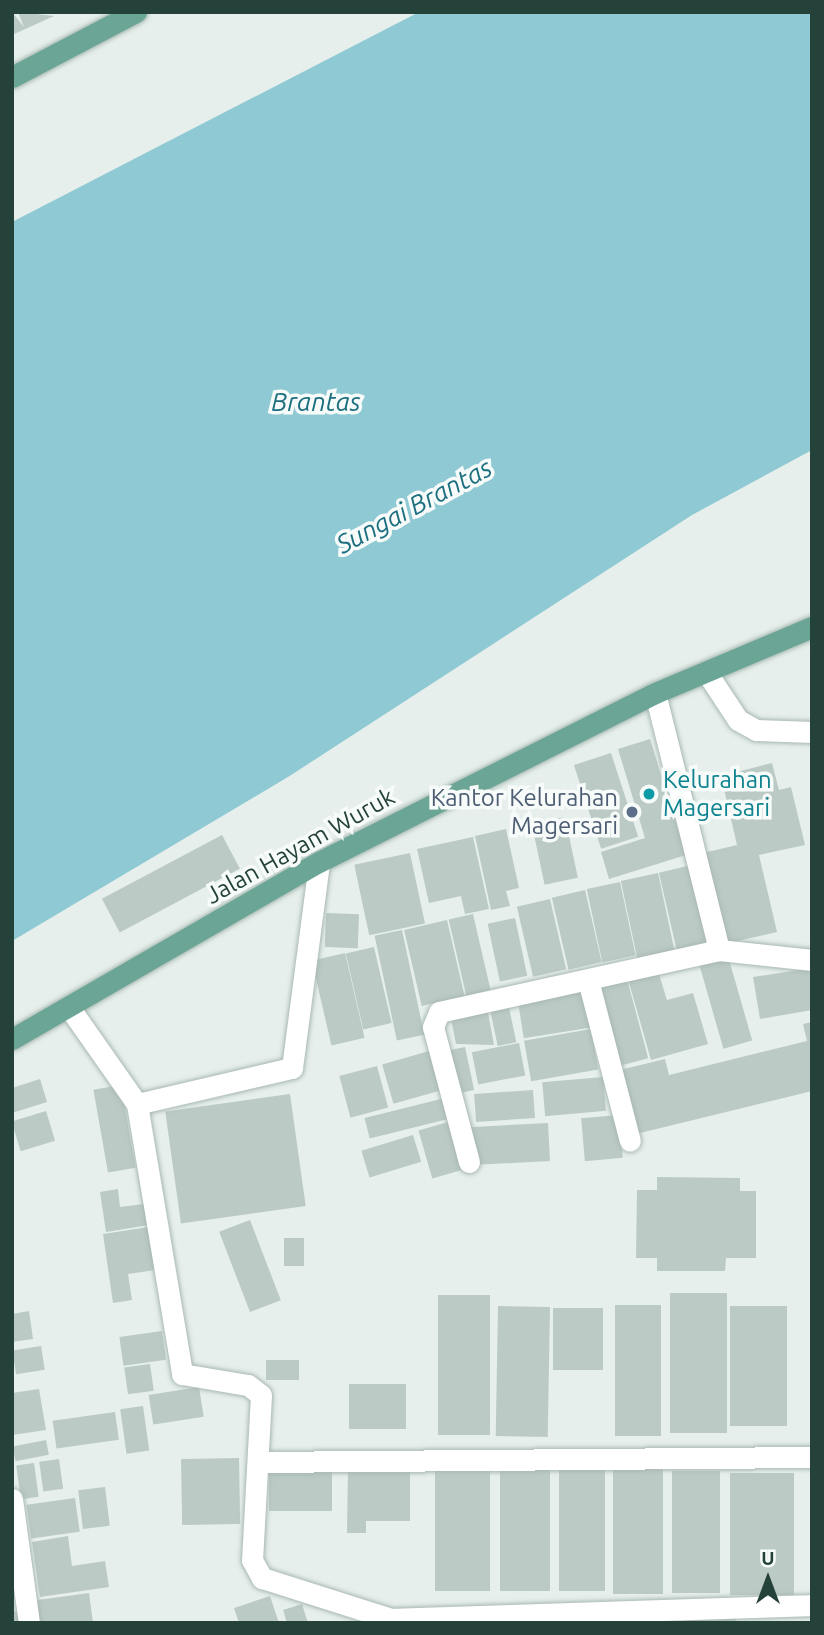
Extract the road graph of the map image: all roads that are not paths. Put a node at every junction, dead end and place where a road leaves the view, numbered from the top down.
1 (136, 12) edge
2 (12, 77) edge
3 (812, 627) edge
4 (707, 673) junction
5 (655, 693) junction
6 (812, 732) edge
7 (319, 862) junction
8 (719, 950) junction
9 (812, 960) edge
10 (587, 980) junction
11 (69, 1007) junction
12 (12, 1039) edge
13 (137, 1104) junction
14 (630, 1141) dead end
15 (469, 1162) dead end
16 (812, 1457) edge
17 (260, 1462) junction
18 (12, 1499) edge
19 (19, 1599) edge
20 (812, 1605) edge
21 (388, 1621) edge
22 (29, 1623) edge

1 - 2 main road
3 - 4 main road, Jalan Hayam Wuruk
4 - 5 main road, Jalan Hayam Wuruk
4 - 6 street
5 - 7 main road, Jalan Hayam Wuruk
5 - 8 street
7 - 11 main road, Jalan Hayam Wuruk
7 - 13 street
8 - 9 street
8 - 10 street
10 - 14 street
10 - 15 street
11 - 12 main road, Jalan Hayam Wuruk
11 - 13 street
13 - 17 street
16 - 17 street
17 - 21 street
18 - 19 street
19 - 22 street
20 - 21 street

